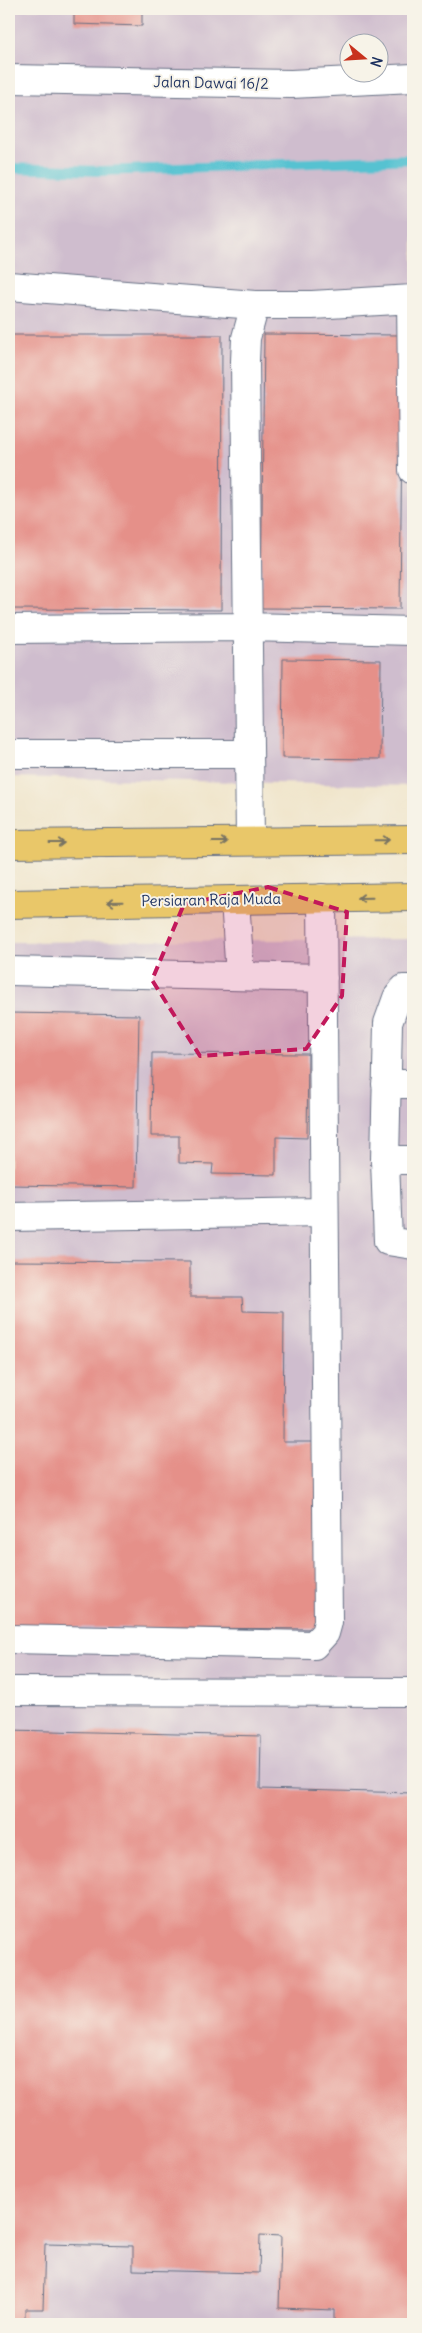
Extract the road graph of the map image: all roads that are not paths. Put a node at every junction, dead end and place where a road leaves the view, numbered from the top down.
1 (413, 78) edge
2 (9, 79) edge
3 (9, 286) edge
4 (412, 299) edge
5 (255, 305) junction
6 (413, 470) edge
7 (248, 627) junction
8 (9, 629) edge
9 (413, 631) edge
10 (9, 754) edge
11 (249, 754) junction
12 (413, 840) edge
13 (250, 842) junction
14 (9, 844) edge
15 (413, 897) edge
16 (322, 898) junction
17 (235, 900) junction
18 (9, 904) edge
19 (9, 971) edge
20 (240, 976) junction
21 (322, 978) junction
22 (413, 989) edge
23 (386, 1084) junction
24 (413, 1084) edge
25 (386, 1160) junction
26 (413, 1160) edge
27 (324, 1212) junction
28 (9, 1217) edge
29 (413, 1245) edge
30 (9, 1639) edge
31 (9, 1691) edge
32 (413, 1692) edge

1 - 2 street, Jalan Dawai 16/2
3 - 5 street
4 - 5 street
4 - 6 street
5 - 7 street
7 - 8 street
7 - 9 street
7 - 11 street
10 - 11 street
11 - 13 street
13 -> 12 main road
14 -> 13 main road
15 -> 16 main road, Persiaran Raja Muda
16 - 17 main road, Persiaran Raja Muda
16 - 21 street
17 -> 18 main road, Persiaran Raja Muda
17 - 20 street
19 - 20 street
20 - 21 street
21 - 27 street
22 - 23 street
23 - 24 street
23 - 25 street
25 - 26 street
25 - 29 street
27 - 28 street
27 - 30 street
31 - 32 street

